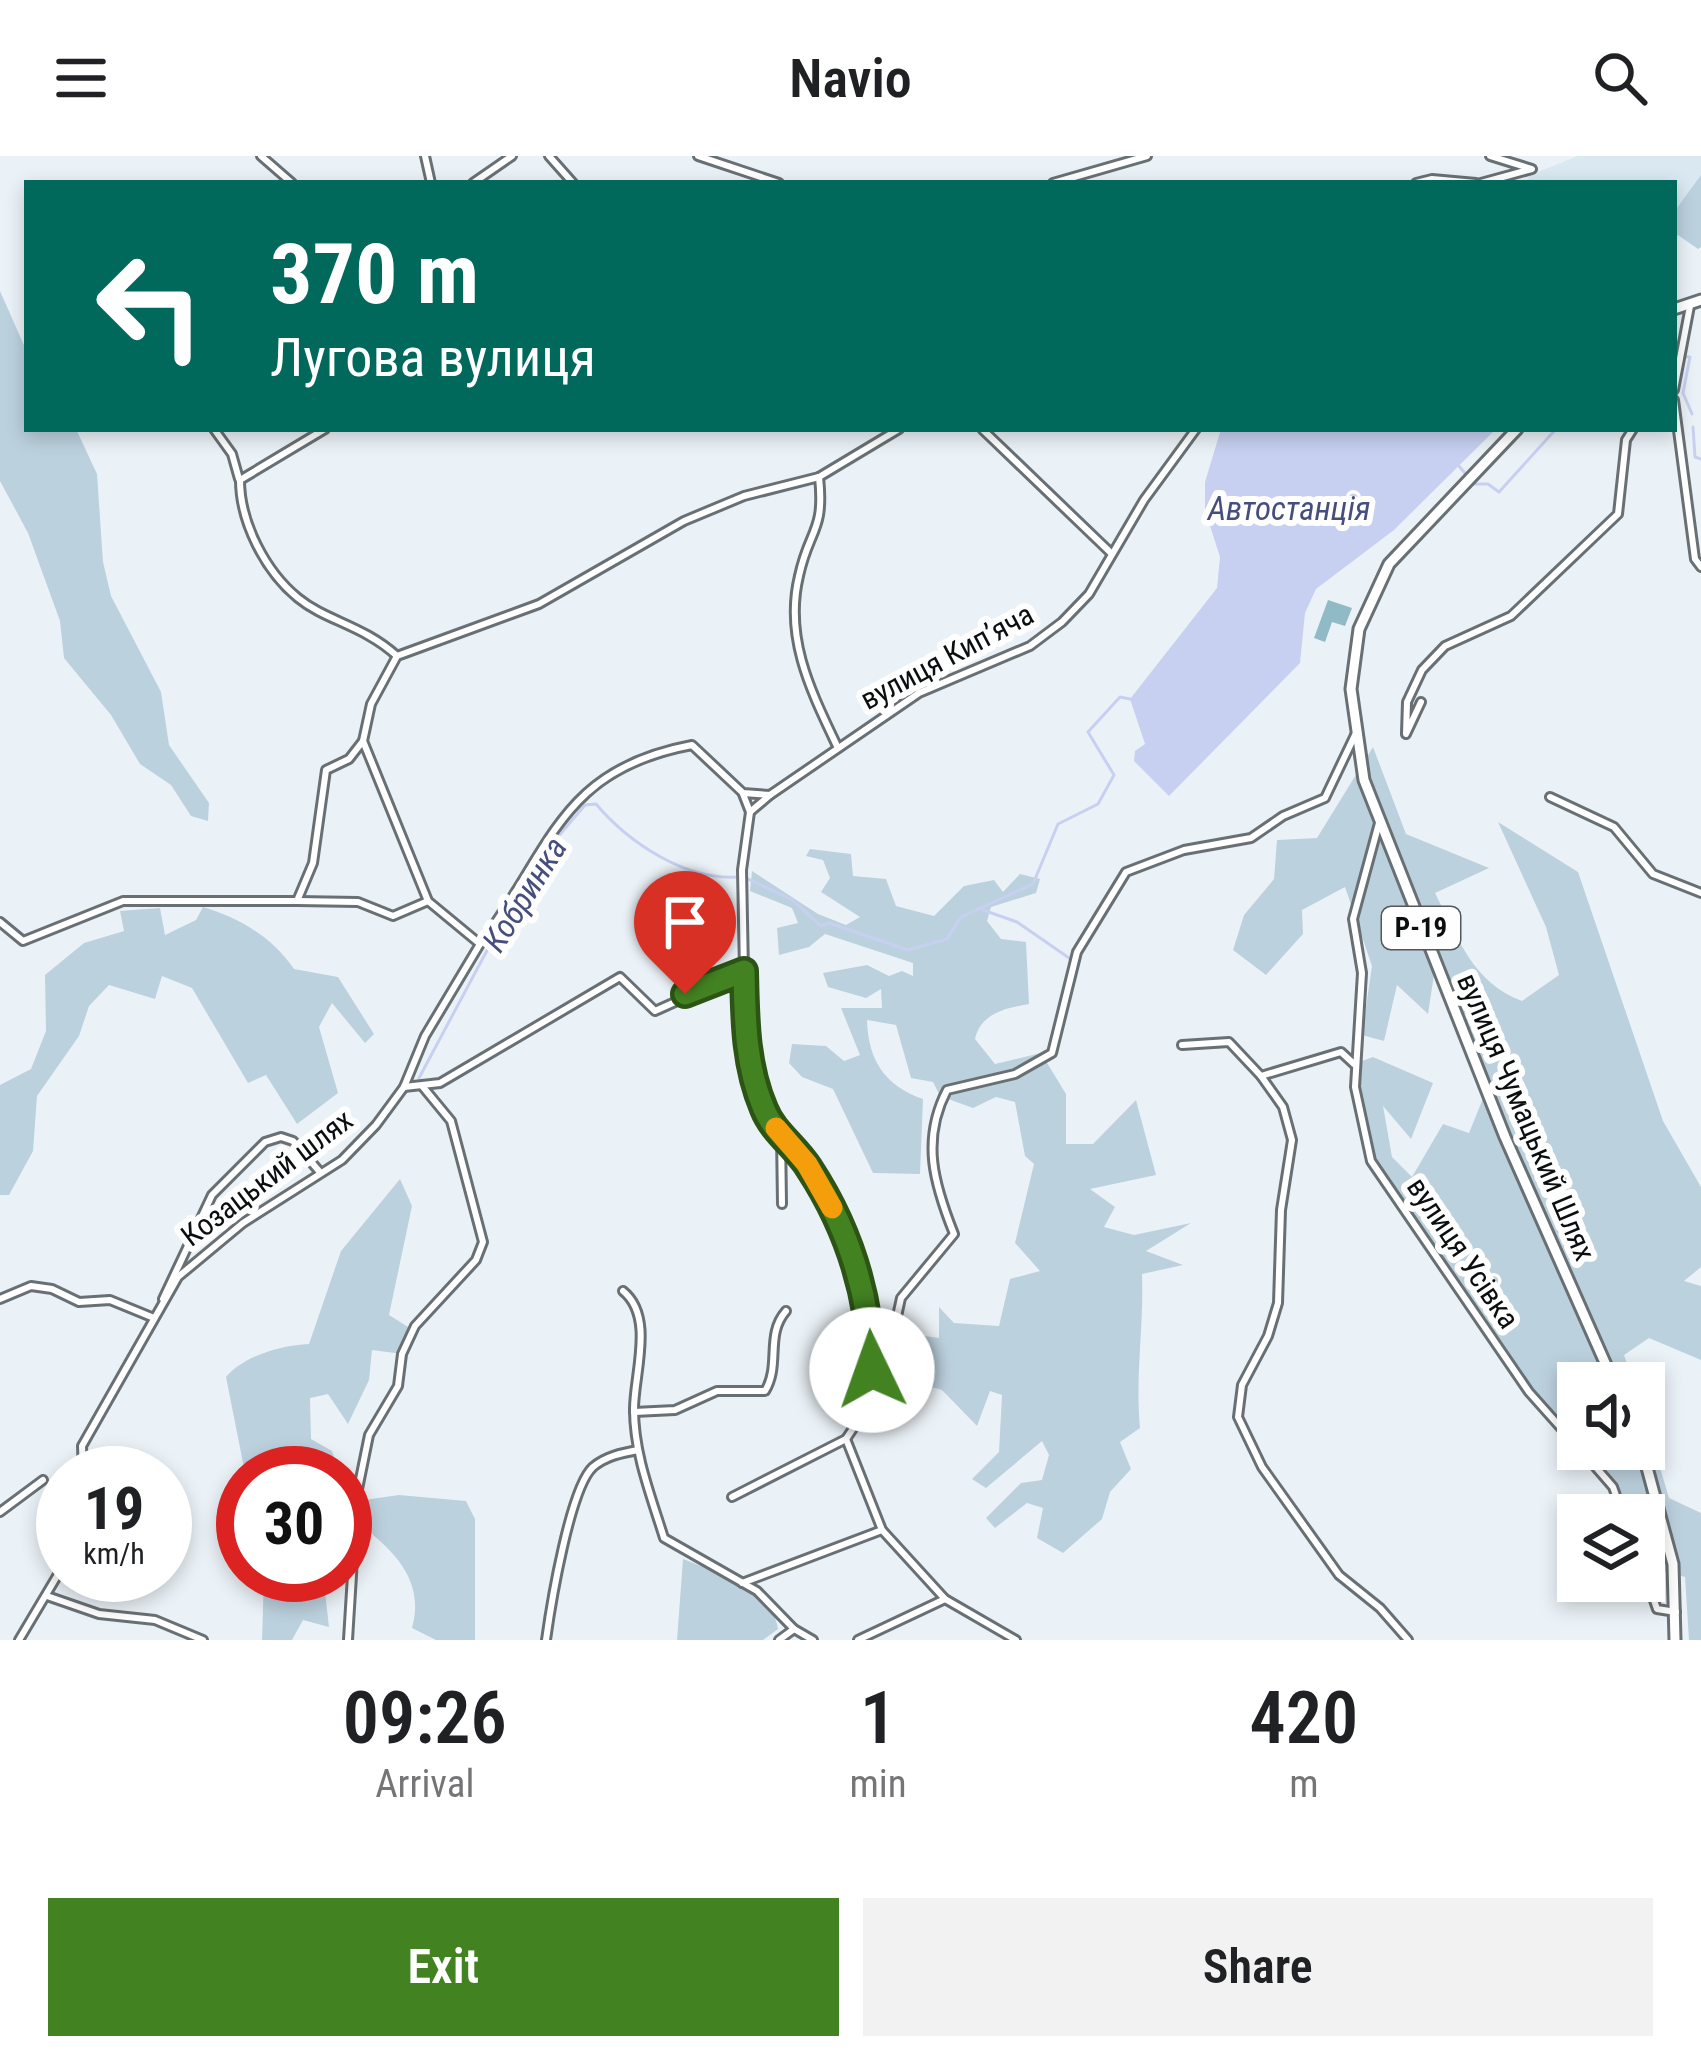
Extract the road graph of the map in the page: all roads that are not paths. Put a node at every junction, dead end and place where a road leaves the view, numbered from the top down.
1 (261, 156) edge
2 (512, 156) edge
3 (549, 156) edge
4 (698, 156) edge
5 (1147, 156) edge
6 (1490, 156) edge
7 (289, 180) edge
8 (477, 180) edge
9 (570, 180) edge
10 (770, 180) edge
11 (1063, 180) edge
12 (1490, 180) edge
13 (1696, 301) edge
14 (1677, 362) edge
15 (1677, 423) edge
16 (216, 432) edge
17 (320, 432) edge
18 (894, 432) edge
19 (985, 432) edge
20 (1194, 432) edge
21 (1514, 432) edge
22 (1631, 432) edge
23 (819, 477) junction
24 (240, 480) junction
25 (1112, 553) junction
26 (1701, 566) edge
27 (397, 656) junction
28 (1421, 702) dead end
29 (1357, 729) junction
30 (363, 741) junction
31 (837, 746) junction
32 (743, 794) junction
33 (770, 795) junction
34 (1550, 797) dead end
35 (750, 812) junction
36 (1380, 821) junction
37 (1701, 892) edge
38 (297, 901) junction
39 (428, 901) junction
40 (0, 922) edge
41 (481, 944) junction
42 (744, 971) junction
43 (1182, 1045) dead end
44 (1354, 1064) junction
45 (1262, 1076) junction
46 (404, 1087) junction
47 (423, 1087) junction
48 (781, 1135) junction
49 (319, 1171) junction
50 (782, 1204) dead end
51 (623, 1291) dead end
52 (0, 1299) edge
53 (160, 1307) junction
54 (786, 1311) dead end
55 (154, 1318) junction
56 (1605, 1362) edge
57 (862, 1408) junction
58 (634, 1412) junction
59 (1557, 1423) edge
60 (845, 1439) junction
61 (82, 1446) edge
62 (638, 1450) junction
63 (1648, 1470) edge
64 (36, 1485) edge
65 (732, 1497) dead end
66 (0, 1513) edge
67 (882, 1531) junction
68 (742, 1583) junction
69 (945, 1599) junction
70 (44, 1602) edge
71 (62, 1602) edge
72 (1655, 1602) edge
73 (1676, 1612) junction
74 (794, 1629) junction
75 (19, 1640) edge
76 (203, 1640) edge
77 (348, 1640) edge
78 (546, 1640) edge
79 (779, 1640) edge
80 (813, 1640) edge
81 (858, 1640) edge
82 (1016, 1640) edge
83 (1408, 1640) edge
84 (1676, 1640) edge

1 - 7 street
2 - 8 street
3 - 9 street
4 - 10 street
5 - 11 street
6 - 12 street
13 - 14 street
15 - 26 street
16 - 24 street
17 - 24 street
18 - 23 street
19 - 25 street
20 - 25 street, вулиця Кипʼяча
21 - 29 main road, вулиця Чумацький Шлях / Р-19
22 - 28 street
23 - 27 street
23 - 31 street, вулиця Кипʼяча
24 - 27 street
25 - 31 street, вулиця Кипʼяча
27 - 30 street
29 - 36 main road, вулиця Чумацький Шлях / Р-19
29 - 57 street
30 - 38 street
30 - 39 street
31 - 33 street, вулиця Кипʼяча
32 - 33 street
32 - 35 street
32 - 41 street
33 - 35 street, вулиця Кипʼяча
34 - 37 street
35 - 42 street
36 - 44 street, вулиця Усівка
36 - 56 main road, вулиця Чумацький Шлях / Р-19
38 - 39 street
38 - 40 street
39 - 41 street
41 - 46 street, Козацький шлях
42 - 47 street
42 - 48 street
43 - 45 street
44 - 45 street
44 - 59 street, вулиця Усівка
45 - 83 street
46 - 47 street
46 - 49 street, Козацький шлях
47 - 77 street
48 - 50 street
48 - 57 street
49 - 53 street, Козацький шлях
49 - 53 street
51 - 58 street
52 - 55 street
53 - 55 street, Козацький шлях
54 - 58 street
55 - 61 street, Козацький шлях
57 - 60 street
58 - 62 street
60 - 65 street
60 - 67 street
62 - 68 street
62 - 78 street
63 - 73 main road
64 - 66 street
67 - 68 street
67 - 69 street
68 - 74 street
69 - 81 street
69 - 82 street
70 - 75 street
71 - 76 street
72 - 73 street
73 - 84 main road
74 - 79 street
74 - 80 street

